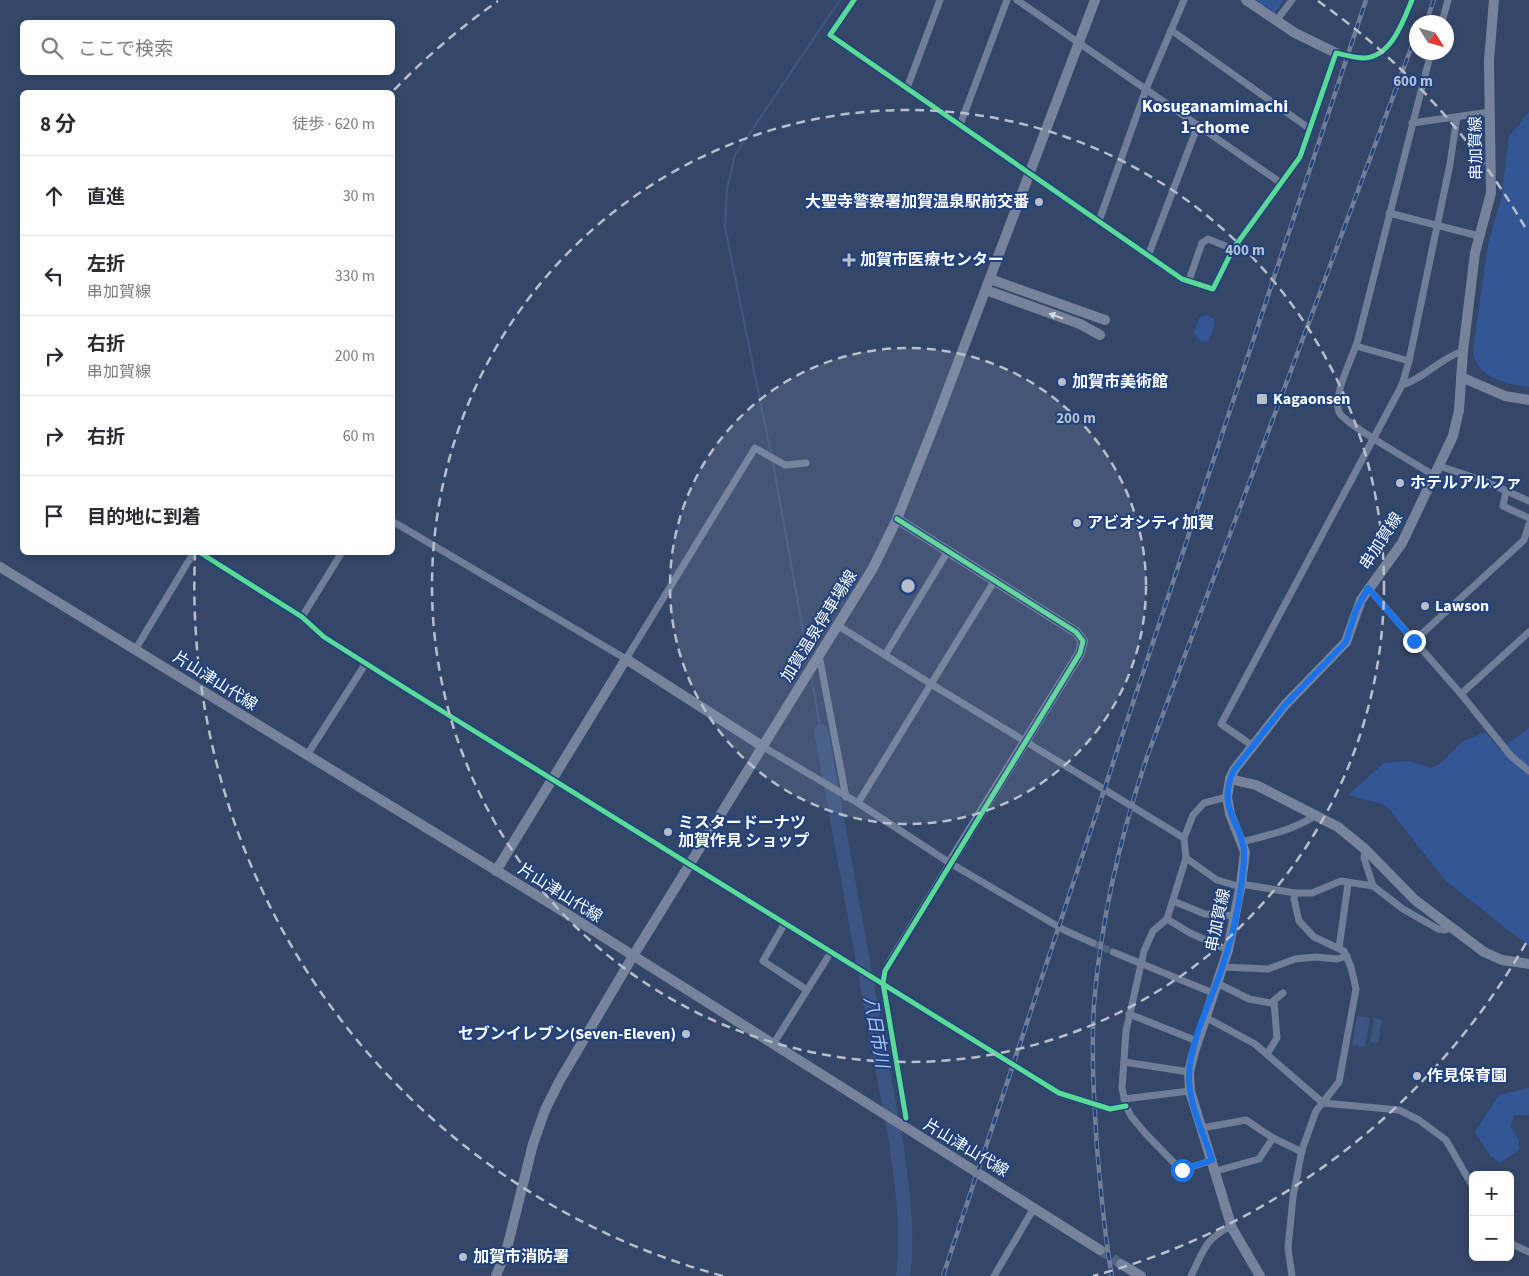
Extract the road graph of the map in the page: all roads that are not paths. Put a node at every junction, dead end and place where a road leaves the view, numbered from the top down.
1 (854, 0) edge
2 (940, 0) edge
3 (1007, 0) edge
4 (1017, 0) edge
5 (1096, 0) edge
6 (1184, 0) edge
7 (1246, 0) edge
8 (1292, 0) edge
9 (1412, 0) edge
10 (1448, 0) edge
11 (1494, 0) edge
12 (1444, 15) edge
13 (1276, 21) junction
14 (1172, 30) junction
15 (1079, 42) junction
16 (1336, 53) junction
17 (1429, 60) edge
18 (907, 88) junction
19 (1146, 89) junction
20 (1490, 112) junction
21 (1457, 117) junction
22 (1412, 124) junction
23 (960, 125) junction
24 (1198, 125) junction
25 (1310, 129) junction
26 (1029, 174) junction
27 (1281, 183) junction
28 (1389, 213) junction
29 (1099, 221) junction
30 (1436, 226) junction
31 (1479, 236) junction
32 (1233, 249) junction
33 (1148, 256) junction
34 (990, 279) junction
35 (1189, 280) junction
36 (986, 290) junction
37 (1105, 320) dead end
38 (1100, 336) dead end
39 (1356, 346) junction
40 (1462, 351) junction
41 (1409, 361) junction
42 (1462, 377) junction
43 (1402, 385) junction
44 (1529, 400) edge
45 (1374, 438) junction
46 (806, 464) dead end
47 (1436, 471) junction
48 (1506, 490) junction
49 (1529, 501) edge
50 (1529, 518) edge
51 (897, 519) junction
52 (395, 523) edge
53 (1529, 524) edge
54 (1527, 541) edge
55 (948, 550) junction
56 (192, 555) edge
57 (204, 555) edge
58 (340, 555) edge
59 (1, 570) edge
60 (995, 580) junction
61 (1368, 588) junction
62 (302, 617) junction
63 (837, 625) junction
64 (1529, 632) edge
65 (1414, 641) junction
66 (135, 650) junction
67 (885, 655) junction
68 (817, 657) junction
69 (626, 660) junction
70 (366, 663) junction
71 (931, 684) junction
72 (1461, 694) junction
73 (1026, 742) junction
74 (762, 746) junction
75 (1253, 746) junction
76 (307, 755) junction
77 (1529, 771) edge
78 (552, 778) junction
79 (1230, 779) junction
80 (844, 796) junction
81 (1227, 797) junction
82 (858, 803) junction
83 (1316, 816) junction
84 (1184, 838) junction
85 (1242, 842) junction
86 (1365, 849) junction
87 (1186, 858) junction
88 (950, 863) junction
89 (690, 864) junction
90 (496, 871) junction
91 (1348, 884) junction
92 (1241, 886) junction
93 (1373, 886) junction
94 (1295, 893) junction
95 (1173, 901) junction
96 (1236, 916) junction
97 (1167, 919) junction
98 (785, 922) junction
99 (1451, 928) junction
100 (1093, 943) tunnel mouth
101 (1339, 948) junction
102 (1228, 950) junction
103 (831, 952) junction
104 (1113, 952) tunnel mouth
105 (633, 956) junction
106 (1347, 956) junction
107 (1140, 964) junction
108 (1529, 964) edge
109 (1223, 967) junction
110 (881, 981) junction
111 (1217, 983) junction
112 (807, 990) junction
113 (1213, 993) junction
114 (1283, 993) dead end
115 (1274, 1002) junction
116 (1129, 1014) junction
117 (1205, 1017) junction
118 (1197, 1042) junction
119 (774, 1044) junction
120 (1267, 1054) junction
121 (1124, 1062) junction
122 (1189, 1072) junction
123 (1190, 1091) junction
124 (1125, 1102) junction
125 (1089, 1103) tunnel mouth
126 (1323, 1103) junction
127 (1103, 1107) tunnel mouth
128 (904, 1122) junction
129 (1202, 1128) junction
130 (1273, 1138) junction
131 (1302, 1152) junction
132 (1212, 1160) junction
133 (1216, 1171) junction
134 (1469, 1180) edge
135 (1034, 1208) junction
136 (1231, 1226) junction
137 (1514, 1245) edge
138 (1100, 1250) tunnel mouth
139 (1529, 1252) edge
140 (1121, 1264) tunnel mouth
141 (496, 1276) edge
142 (994, 1276) edge
143 (1140, 1276) edge
144 (1191, 1276) edge
145 (1260, 1276) edge
146 (1292, 1276) edge

1 - 18 street
2 - 18 street
3 - 23 street
4 - 15 street
5 - 15 main road, 加賀温泉停車場線
6 - 14 street
7 - 13 main road
8 - 13 street
9 - 16 street
10 - 12 street
11 - 20 main road, 串加賀線
13 - 16 main road
14 - 19 street
14 - 25 street
15 - 19 street
15 - 26 main road, 加賀温泉停車場線
16 - 25 street
17 - 22 street
18 - 23 street
19 - 24 street
19 - 29 street
20 - 21 street
20 - 31 main road, 串加賀線
21 - 22 street
21 - 30 street
22 - 28 street
23 - 26 street
24 - 27 street
24 - 33 street
25 - 27 street
26 - 29 street
26 - 34 main road, 加賀温泉停車場線
27 - 32 street
28 - 30 street
28 - 39 street
29 - 33 street
30 - 31 street
30 - 41 street
31 - 40 main road, 串加賀線
32 - 35 street
32 - 35 street
33 - 35 street
34 - 36 main road, 加賀温泉停車場線
34 - 37 main road
38 -> 36 main road
36 - 51 main road, 加賀温泉停車場線
39 - 41 street
39 - 45 street
40 - 42 main road, 串加賀線
40 - 43 street
41 - 43 street
42 - 44 main road
42 - 47 main road, 串加賀線
43 - 45 street
45 - 47 street
45 - 75 street
46 - 69 street
47 - 48 street
47 - 61 main road, 串加賀線
48 - 49 street
48 - 50 street
51 - 55 main road
51 - 63 main road, 加賀温泉停車場線
52 - 69 street
53 - 54 street
54 - 65 street
55 - 60 main road
55 - 67 street
56 - 66 street
57 - 62 street
58 - 62 street
59 - 66 main road, 片山津山代線
60 - 71 street
60 - 73 main road
61 - 65 street
61 - 75 main road, 串加賀線
62 - 70 street
63 - 67 street
63 - 68 main road, 加賀温泉停車場線
64 - 72 street
65 - 72 street
66 - 76 main road, 片山津山代線
67 - 71 street
68 - 74 main road, 加賀温泉停車場線
68 - 80 street
69 - 74 main road
69 - 78 main road
70 - 76 street
70 - 78 street
71 - 73 street
71 - 82 street
72 - 77 street
73 - 84 street
73 - 88 main road
74 - 80 street
74 - 89 main road, 加賀温泉停車場線
75 - 79 main road, 串加賀線
76 - 90 main road, 片山津山代線
78 - 89 street
78 - 90 main road
79 - 81 main road, 串加賀線
79 - 83 main road
80 - 82 street
81 - 84 street
81 - 85 main road, 串加賀線
82 - 88 street
83 - 85 street
83 - 86 main road
84 - 87 street
85 - 92 main road, 串加賀線
86 - 93 street
86 - 99 main road
87 - 92 street
87 - 95 street
88 - 100 street
88 - 110 street
89 - 98 street
89 - 105 main road, 加賀温泉停車場線
90 - 105 main road, 片山津山代線
91 - 93 street
91 - 94 street
91 - 101 street
92 - 94 street
92 - 96 main road, 串加賀線
93 - 99 street
94 - 101 street
95 - 96 street
95 - 97 street
96 - 102 main road, 串加賀線
97 - 102 street
97 - 107 street
98 - 103 street
98 - 112 street
99 - 108 main road
101 - 106 street
102 - 109 main road, 串加賀線
103 - 110 street
103 - 112 street
104 - 107 street
105 - 119 main road, 片山津山代線
105 - 141 main road, 加賀温泉停車場線
106 - 109 street
106 - 126 street
107 - 113 street
107 - 116 street
109 - 111 main road, 串加賀線
110 - 125 street
110 - 128 street
111 - 113 main road, 串加賀線
111 - 115 street
112 - 119 street
113 - 117 main road, 串加賀線
114 - 115 street
115 - 120 street
116 - 118 street
116 - 121 street
117 - 118 main road, 串加賀線
117 - 120 street
118 - 122 main road, 串加賀線
119 - 128 main road, 片山津山代線
120 - 126 street
121 - 122 street
121 - 124 street
122 - 123 main road, 串加賀線
123 - 124 street
123 - 129 main road, 串加賀線
124 - 127 street
124 - 132 street
126 - 131 street
126 - 134 street
128 - 135 main road, 片山津山代線
129 - 130 street
129 - 132 main road, 串加賀線
130 - 131 street
130 - 133 street
131 - 146 street
132 - 133 main road, 串加賀線
133 - 136 main road, 串加賀線
135 - 138 main road, 片山津山代線
135 - 142 street
136 - 144 street
136 - 145 main road, 串加賀線
137 - 139 street
140 - 143 main road

